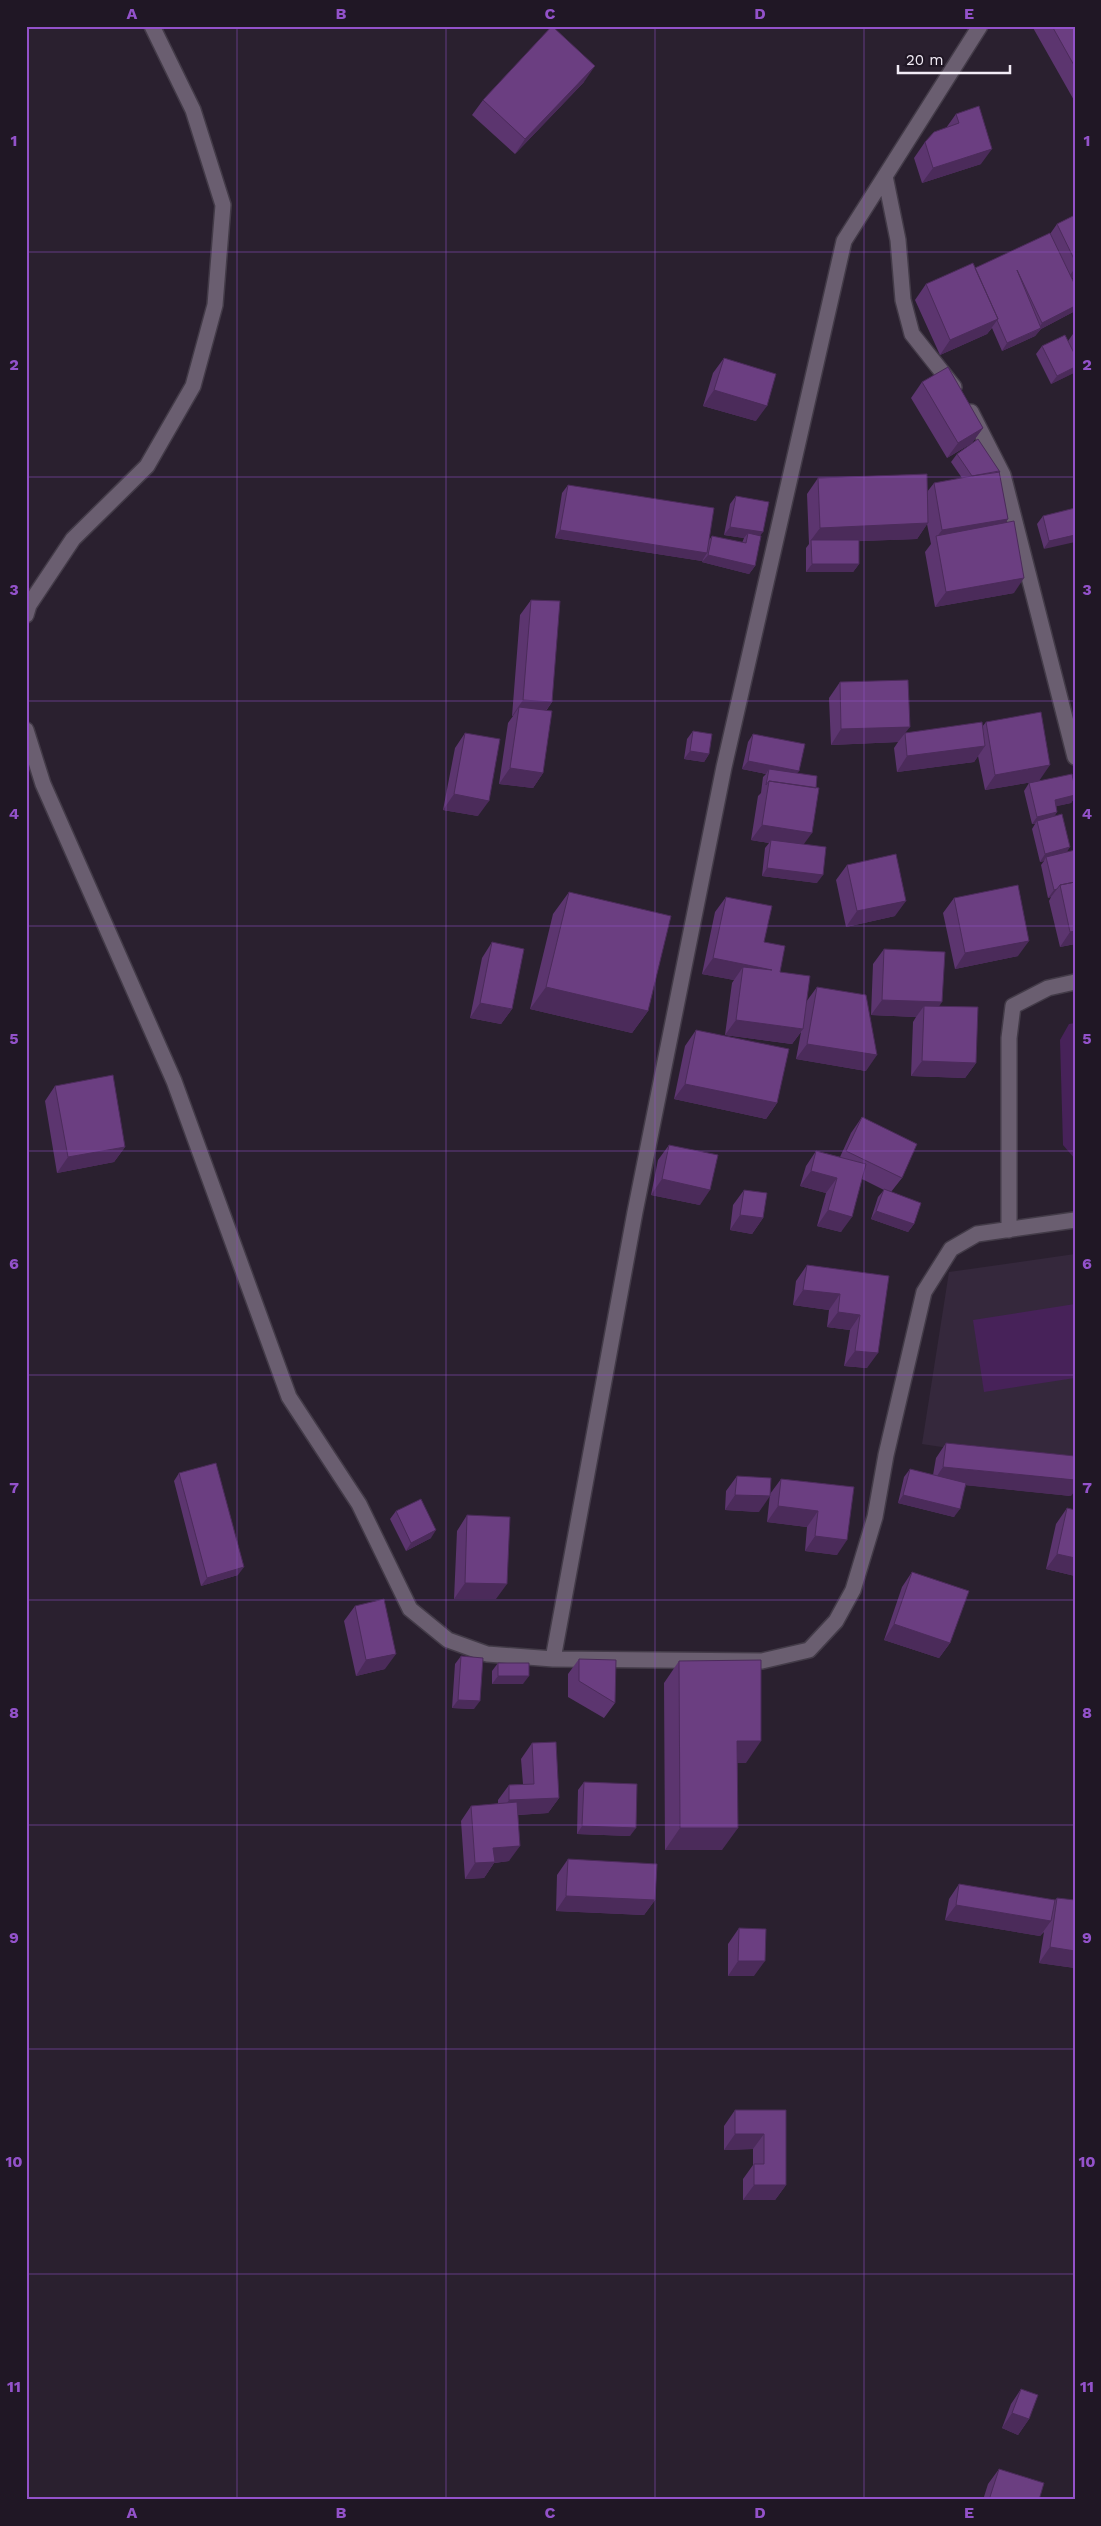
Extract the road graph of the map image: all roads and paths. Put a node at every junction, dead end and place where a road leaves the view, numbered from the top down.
1 (152, 26) edge
2 (980, 26) edge
3 (885, 176) junction
4 (26, 615) edge
5 (26, 730) edge
6 (1075, 757) edge
7 (1075, 982) edge
8 (1075, 1220) edge
9 (1009, 1230) junction
10 (553, 1659) junction

1 - 4 street
2 - 3 street
3 - 6 street
3 - 10 street
5 - 10 street
7 - 9 street
8 - 9 street
9 - 10 street

